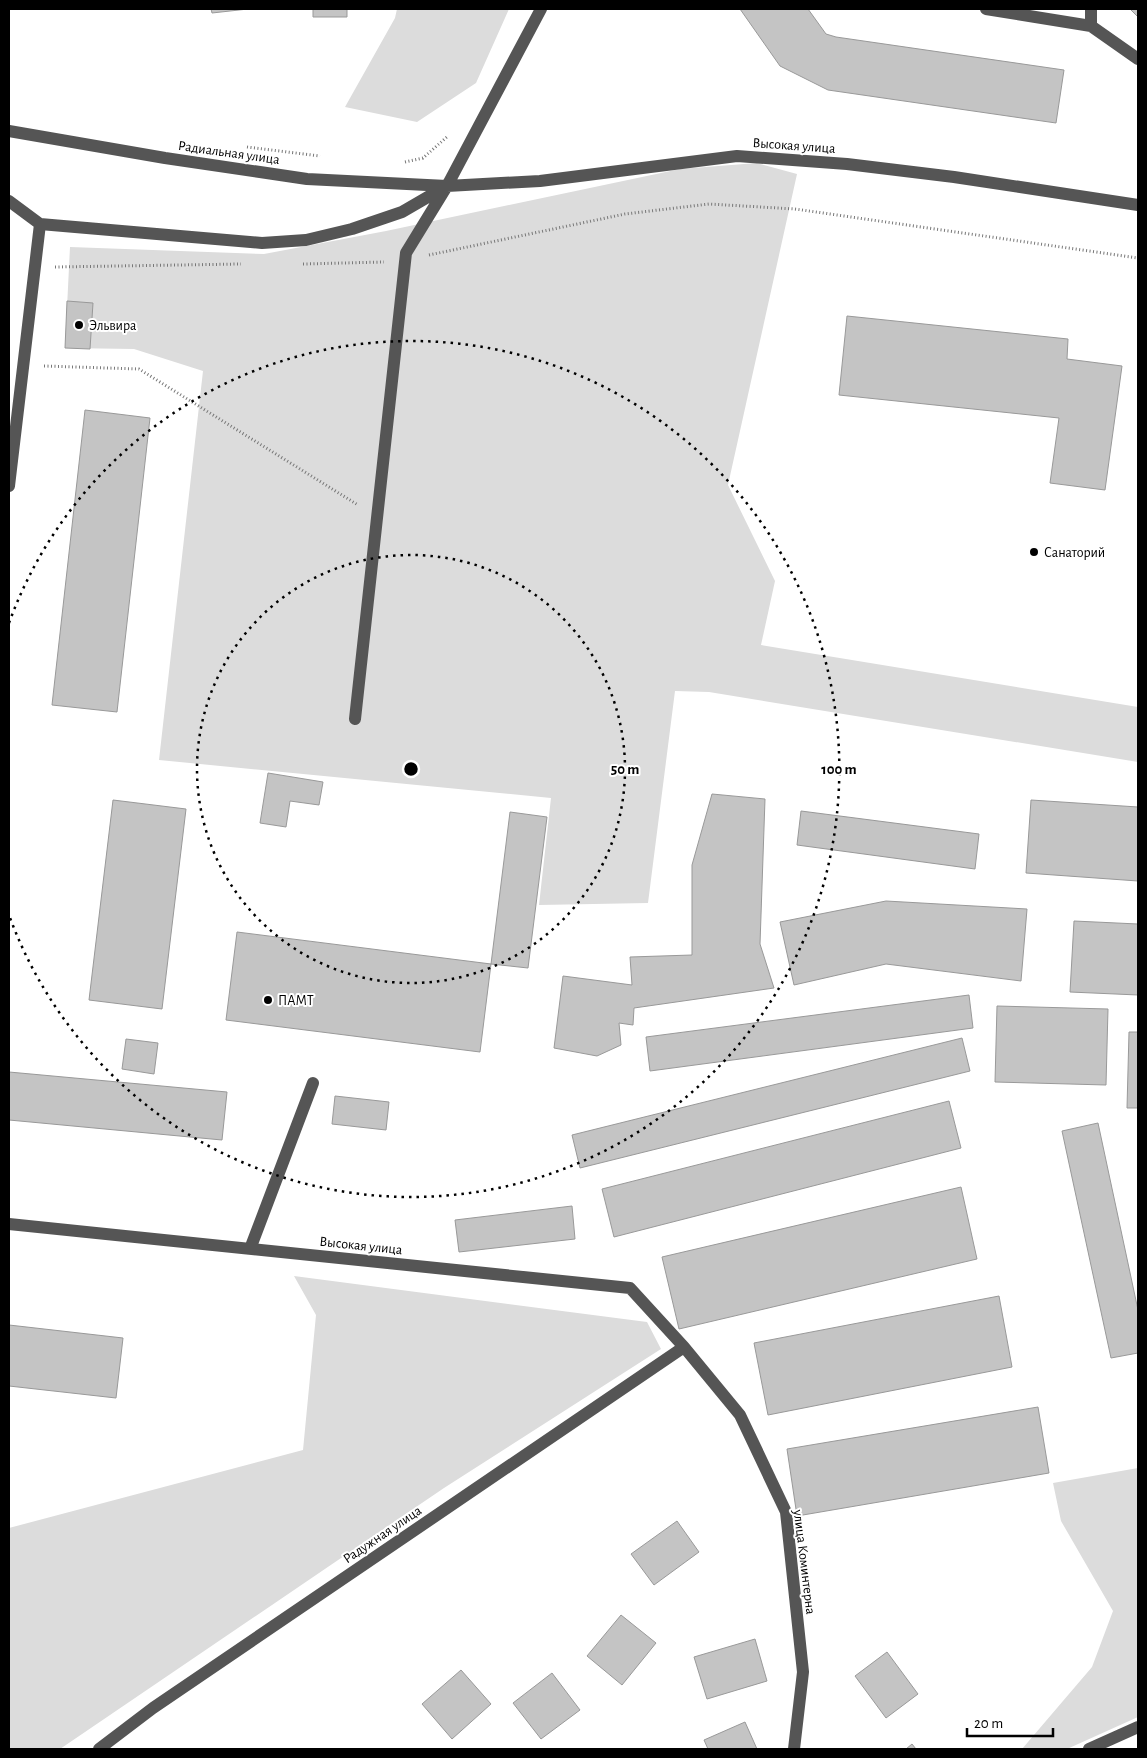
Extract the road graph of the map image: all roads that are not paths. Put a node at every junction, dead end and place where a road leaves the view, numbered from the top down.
1 (541, 9) edge
2 (986, 9) edge
3 (1091, 9) edge
4 (1091, 26) junction
5 (1138, 59) edge
6 (9, 131) edge
7 (447, 186) junction
8 (9, 201) edge
9 (1138, 206) edge
10 (40, 224) junction
11 (9, 486) edge
12 (355, 719) dead end
13 (313, 1083) dead end
14 (9, 1224) edge
15 (250, 1249) junction
16 (684, 1347) junction
17 (1138, 1727) edge
18 (99, 1749) edge
19 (794, 1749) edge
20 (1090, 1749) edge

1 - 7 street
2 - 4 street
3 - 4 street
4 - 5 street
6 - 7 street, Радиальная улица
7 - 9 street, Высокая улица
7 - 10 street
7 - 12 street
8 - 10 street
10 - 11 street
13 - 15 street
14 - 15 street, Высокая улица
15 - 16 street, Высокая улица
16 - 18 street, Радужная улица
16 - 19 street, улица Коминтерна
17 - 20 street

